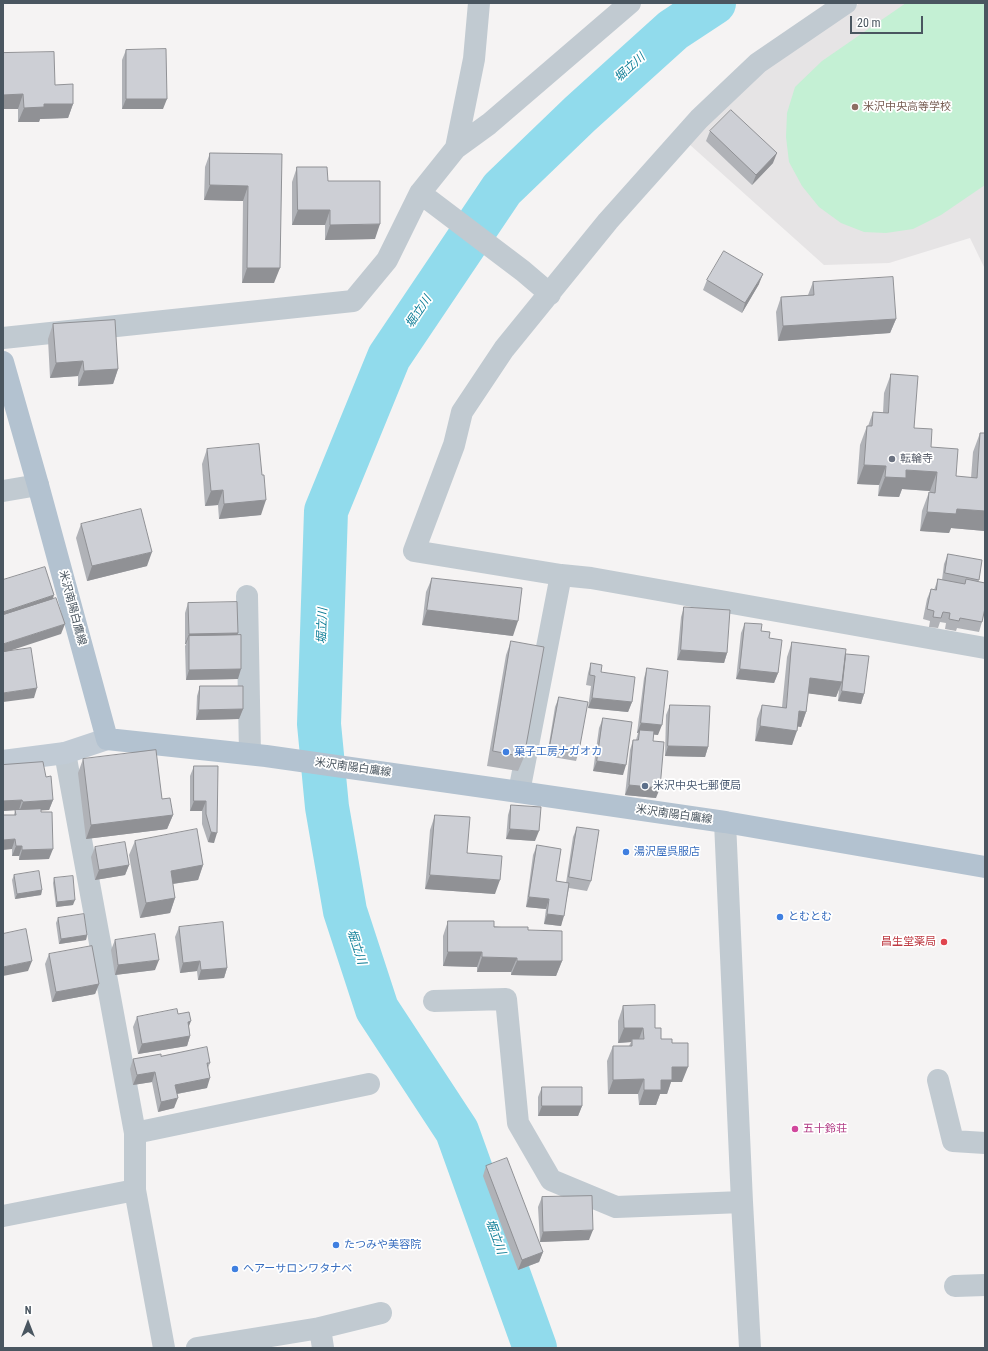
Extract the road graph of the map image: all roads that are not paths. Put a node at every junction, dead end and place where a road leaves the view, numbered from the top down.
1 (479, 3) edge
2 (630, 3) edge
3 (846, 3) edge
4 (456, 148) junction
5 (425, 196) junction
6 (550, 294) junction
7 (3, 338) edge
8 (3, 362) edge
9 (38, 485) junction
10 (3, 491) edge
11 (561, 575) junction
12 (247, 596) dead end
13 (985, 648) edge
14 (107, 739) junction
15 (65, 753) junction
16 (258, 755) junction
17 (3, 761) edge
18 (519, 792) junction
19 (725, 822) junction
20 (985, 867) edge
21 (434, 1001) dead end
22 (938, 1080) dead end
23 (369, 1084) dead end
24 (135, 1133) junction
25 (985, 1143) edge
26 (135, 1190) junction
27 (742, 1202) junction
28 (3, 1216) edge
29 (985, 1285) edge
30 (955, 1286) dead end
31 (381, 1313) dead end
32 (321, 1338) edge
33 (164, 1348) edge
34 (197, 1348) edge
35 (750, 1348) edge

1 - 4 street
2 - 4 street
3 - 6 street
4 - 5 street
5 - 6 street
5 - 7 street
6 - 11 street
8 - 9 main road, 米沢南陽白鷹線
9 - 10 street
9 - 14 main road, 米沢南陽白鷹線
11 - 13 street
11 - 18 street
12 - 16 street
14 - 15 main road
14 - 16 main road, 米沢南陽白鷹線
15 - 17 main road
15 - 24 street
16 - 18 main road, 米沢南陽白鷹線
18 - 19 main road, 米沢南陽白鷹線
19 - 20 main road, 米沢南陽白鷹線
19 - 27 street
21 - 27 street
22 - 25 street
23 - 24 street
24 - 26 street
26 - 28 street
26 - 33 street
27 - 35 street
29 - 30 street
31 - 32 street
32 - 34 street

